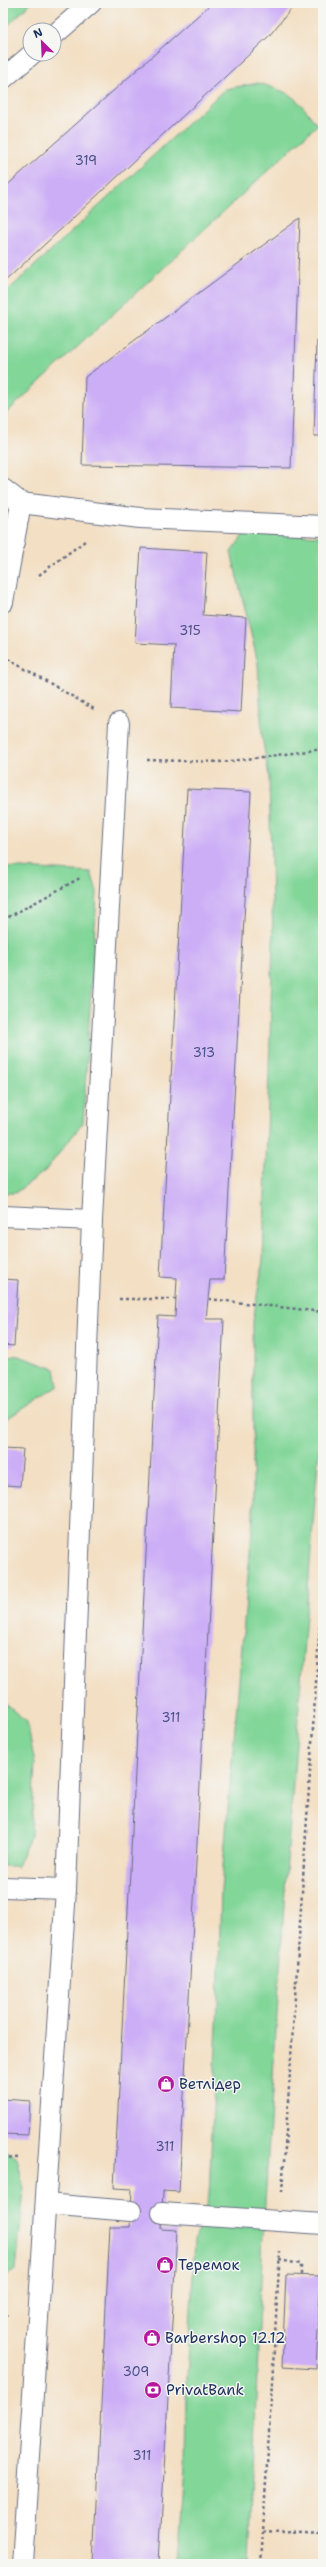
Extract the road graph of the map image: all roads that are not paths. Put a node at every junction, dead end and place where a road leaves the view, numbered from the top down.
1 (91, 3) edge
2 (62, 28) edge
3 (23, 62) edge
4 (3, 79) edge
5 (3, 489) edge
6 (21, 503) junction
7 (323, 526) edge
8 (3, 601) edge
9 (119, 723) road end
10 (3, 1216) edge
11 (92, 1220) junction
12 (3, 1887) edge
13 (66, 1889) junction
14 (46, 2204) junction
15 (131, 2211) dead end
16 (162, 2213) dead end
17 (323, 2224) edge
18 (22, 2564) edge

1 - 2 lane
3 - 4 lane
5 - 6 lane
6 - 7 lane
6 - 8 lane
9 - 11 lane
10 - 11 lane
11 - 13 lane
12 - 13 lane
13 - 14 lane
14 - 15 lane
14 - 18 lane
16 - 17 lane

